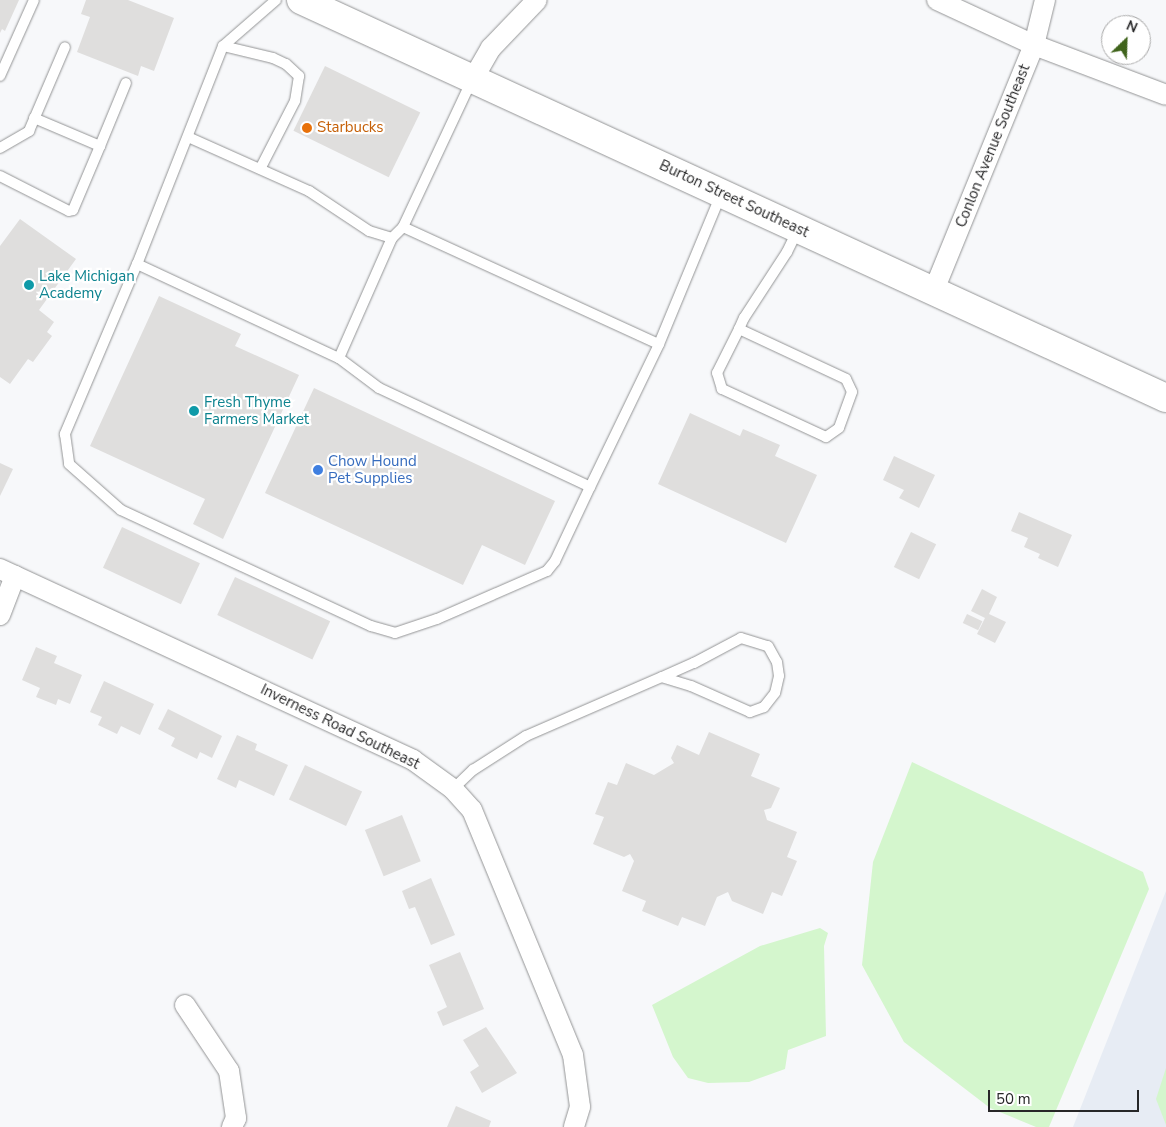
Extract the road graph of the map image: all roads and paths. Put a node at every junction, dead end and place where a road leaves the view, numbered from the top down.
1 (34, 0) edge
2 (276, 0) edge
3 (301, 0) edge
4 (537, 0) edge
5 (937, 0) edge
6 (1045, 0) edge
7 (1034, 45) junction
8 (223, 46) junction
9 (65, 47) dead end
10 (0, 76) edge
11 (473, 79) junction
12 (126, 83) dead end
13 (1166, 95) edge
14 (34, 118) junction
15 (188, 136) junction
16 (100, 146) junction
17 (0, 148) edge
18 (260, 169) junction
19 (0, 176) edge
20 (721, 193) junction
21 (403, 227) junction
22 (798, 228) junction
23 (392, 238) junction
24 (137, 264) junction
25 (934, 290) junction
26 (739, 329) junction
27 (659, 344) junction
28 (339, 358) junction
29 (1166, 398) edge
30 (590, 488) junction
31 (8, 572) edge
32 (0, 615) edge
33 (662, 677) junction
34 (453, 789) junction
35 (185, 1005) dead end
36 (232, 1127) edge
37 (574, 1127) edge

1 - 10 lane
2 - 8 lane
3 - 11 main road, Burton Street Southeast
4 - 11 street
5 - 7 street
6 - 7 street, Conlon Avenue Southeast
7 - 13 street
7 - 25 street, Conlon Avenue Southeast
8 - 15 lane
8 - 18 lane
9 - 14 lane
11 - 20 main road, Burton Street Southeast
11 - 21 lane
12 - 16 lane
14 - 16 lane
14 - 17 lane
15 - 18 lane
15 - 24 lane
16 - 19 lane
18 - 23 lane
20 - 22 main road, Burton Street Southeast
20 - 27 lane
21 - 23 lane
21 - 27 lane
22 - 25 main road, Burton Street Southeast
22 - 26 lane
23 - 28 lane
24 - 28 lane
24 - 30 lane
25 - 29 main road, Burton Street Southeast
26 - 26 lane
27 - 30 lane
28 - 30 lane
31 - 32 street
31 - 34 street, Inverness Road Southeast
33 - 33 lane
33 - 34 lane
34 - 37 street, Inverness Road Southeast
35 - 36 street

